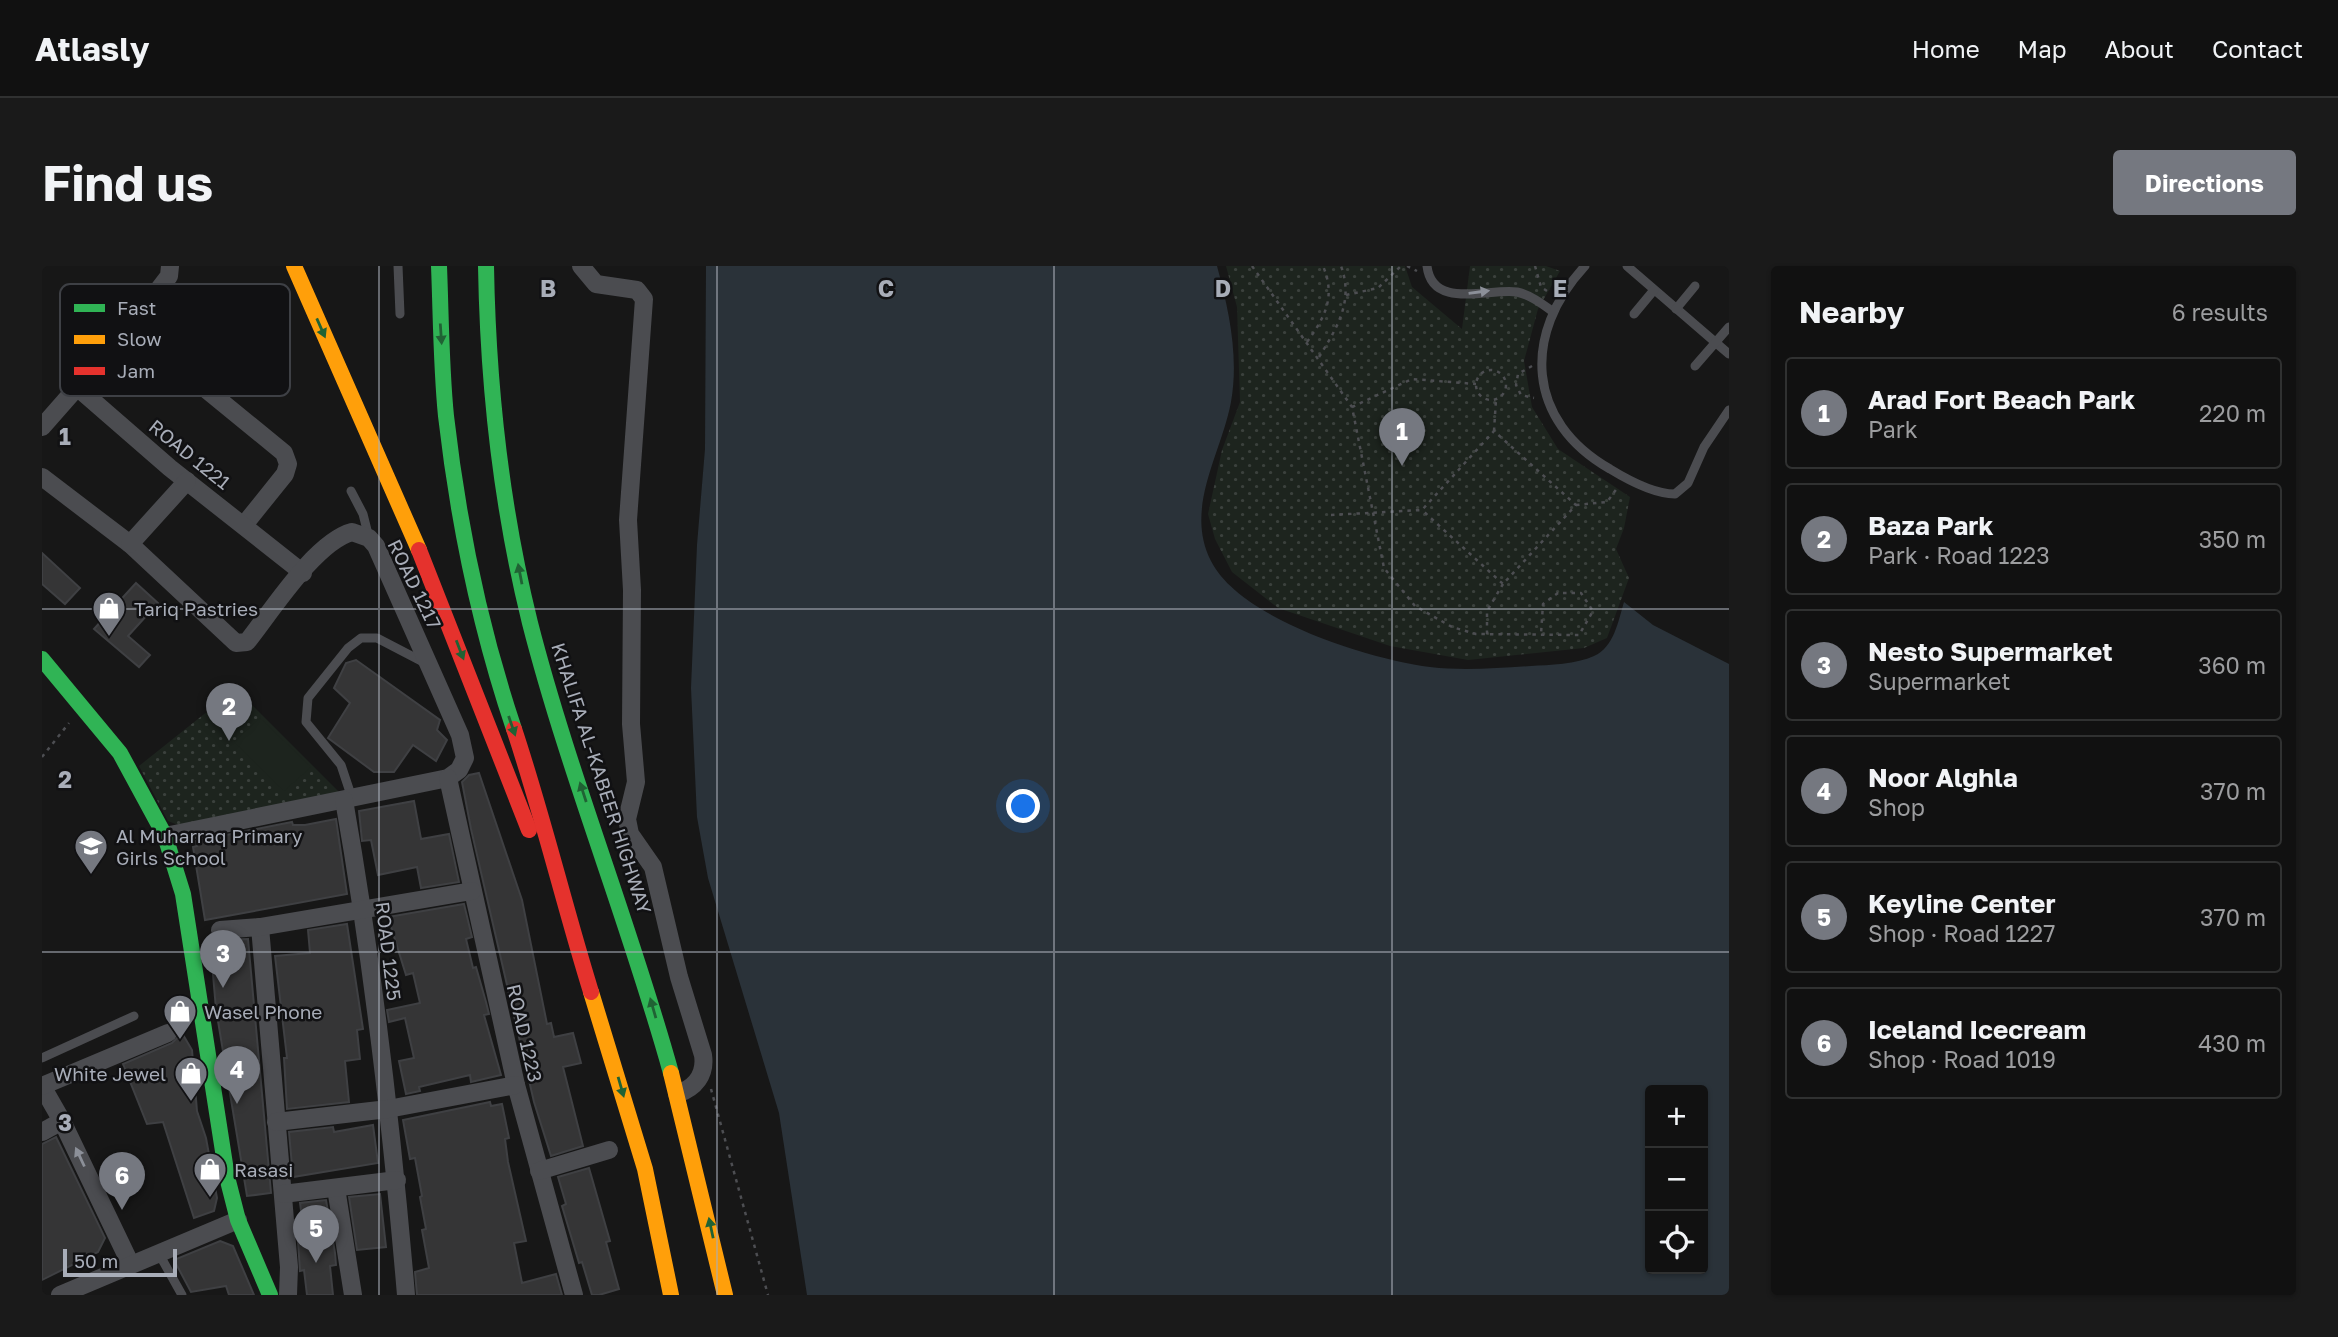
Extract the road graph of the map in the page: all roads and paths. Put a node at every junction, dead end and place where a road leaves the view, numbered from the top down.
1 (170, 266) edge
2 (294, 266) edge
3 (398, 266) edge
4 (439, 266) edge
5 (486, 266) edge
6 (581, 266) edge
7 (1252, 266) edge
8 (1323, 266) edge
9 (1340, 266) edge
10 (1401, 266) edge
11 (1427, 266) edge
12 (1535, 266) edge
13 (1585, 266) edge
14 (1627, 266) edge
15 (163, 284) edge
16 (1695, 286) dead end
17 (1541, 287) dead end
18 (1654, 290) junction
19 (1346, 295) junction
20 (1676, 309) junction
21 (1552, 311) junction
22 (400, 314) dead end
23 (1634, 314) dead end
24 (1729, 327) edge
25 (1307, 342) junction
26 (1715, 343) junction
27 (1729, 354) edge
28 (1319, 357) junction
29 (1542, 364) junction
30 (1695, 366) dead end
31 (1476, 384) junction
32 (1516, 385) junction
33 (1506, 386) junction
34 (71, 396) edge
35 (87, 396) edge
36 (214, 396) edge
37 (1545, 396) junction
38 (1496, 399) junction
39 (1352, 407) junction
40 (1729, 410) edge
41 (42, 427) edge
42 (1494, 430) junction
43 (42, 477) edge
44 (1625, 478) junction
45 (187, 481) junction
46 (351, 491) dead end
47 (1576, 505) junction
48 (1422, 510) junction
49 (1371, 513) junction
50 (1331, 515) dead end
51 (244, 525) junction
52 (369, 538) junction
53 (130, 544) junction
54 (303, 573) junction
55 (1503, 584) junction
56 (1487, 634) junction
57 (1541, 635) junction
58 (42, 659) edge
59 (432, 667) junction
60 (71, 720) dead end
61 (42, 757) edge
62 (448, 778) junction
63 (348, 799) junction
64 (165, 836) junction
65 (472, 891) junction
66 (564, 905) junction
67 (363, 910) junction
68 (260, 927) junction
69 (220, 930) dead end
70 (134, 1016) dead end
71 (168, 1033) dead end
72 (42, 1058) edge
73 (704, 1065) junction
74 (516, 1085) junction
75 (42, 1086) edge
76 (677, 1094) junction
77 (388, 1109) junction
78 (62, 1121) junction
79 (276, 1122) junction
80 (42, 1132) edge
81 (609, 1150) dead end
82 (539, 1171) junction
83 (397, 1180) junction
84 (336, 1188) junction
85 (283, 1194) junction
86 (238, 1220) junction
87 (158, 1252) junction
88 (130, 1263) junction
89 (97, 1288) edge
90 (60, 1295) edge
91 (182, 1295) edge
92 (270, 1295) edge
93 (288, 1295) edge
94 (353, 1295) edge
95 (406, 1295) edge
96 (574, 1295) edge
97 (671, 1295) edge
98 (725, 1295) edge
99 (768, 1295) edge

1 - 15 street
2 -> 66 main road
3 - 22 lane
4 -> 66 main road
76 -> 5 main road, KHALIFA AL-KABEER HIGHWAY
6 - 73 street
7 - 25 path
8 - 25 path
9 - 19 path
10 - 19 path
11 -> 21 lane
12 - 17 path
13 - 21 lane
14 - 18 lane
16 - 20 lane
18 - 20 lane
18 - 23 lane
19 - 28 path
20 - 26 lane
21 - 29 lane
24 - 26 lane
25 - 28 path
26 - 27 lane
26 - 30 lane
28 - 39 path
29 - 32 path
29 - 37 lane
31 - 33 path
31 - 38 path
31 - 39 path
32 - 33 path
32 - 37 path
33 - 38 path
34 - 41 street
35 - 45 street, ROAD 1221
36 - 51 street
37 - 44 lane
38 - 42 path
39 - 49 path
40 - 44 lane
42 - 47 path
42 - 48 path
43 - 53 street, ROAD 1217
44 - 47 path
45 - 51 street, ROAD 1221
45 - 53 street
46 - 52 lane
47 - 55 path
48 - 49 path
48 - 55 path
49 - 50 path
49 - 56 path
51 - 54 street, ROAD 1221
52 - 54 street, ROAD 1217
52 - 59 street, ROAD 1217
53 - 54 street, ROAD 1217
55 - 56 path
56 - 57 path
57 - 57 path
58 - 64 main road
59 - 62 street, ROAD 1217
59 - 63 lane
60 - 61 path
62 - 63 street
62 - 65 street, ROAD 1223
63 - 64 street
63 - 67 street, ROAD 1225
64 - 86 main road
65 - 67 street
65 - 74 street, ROAD 1223
66 -> 97 main road
67 - 68 street
67 - 77 street, ROAD 1225
68 - 69 street
68 - 79 street
70 - 72 lane
71 - 75 street
73 - 76 street
73 - 99 path
74 - 77 street
74 - 82 street, ROAD 1223
75 - 78 street
98 -> 76 main road, KHALIFA AL-KABEER HIGHWAY
77 - 79 street
77 - 83 street, ROAD 1225
78 - 80 street
88 -> 78 street
79 - 85 street
81 - 82 street
82 - 96 street, ROAD 1223
83 - 84 street
83 - 95 street, ROAD 1225
84 - 85 street
84 - 94 street
85 - 93 street
86 - 87 street
86 - 92 main road
87 - 88 street
87 - 91 lane
88 - 89 street
89 - 90 street

